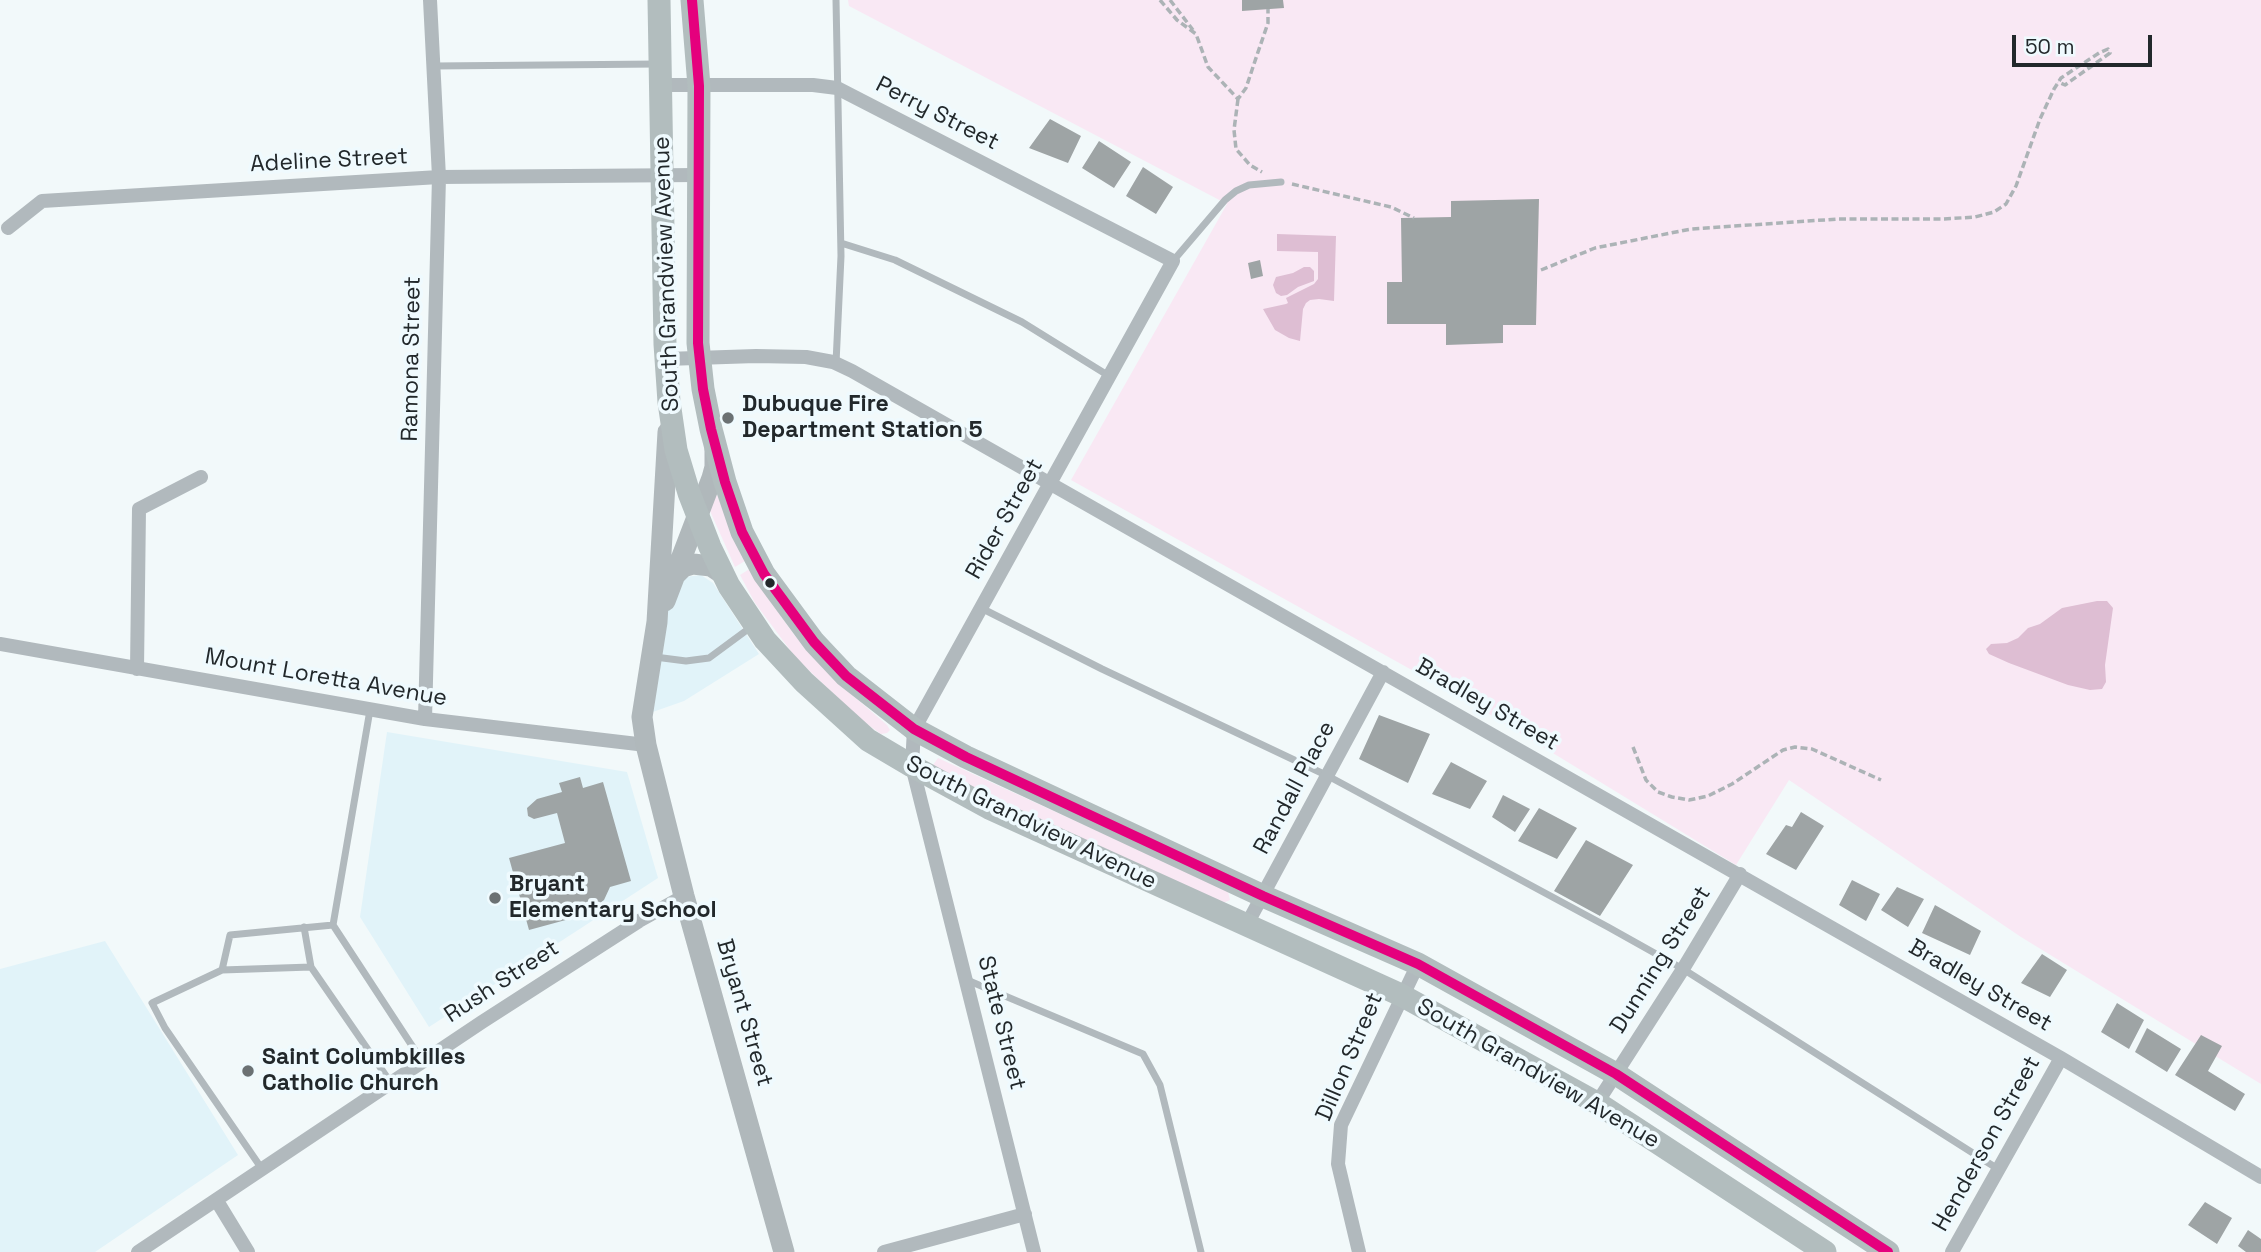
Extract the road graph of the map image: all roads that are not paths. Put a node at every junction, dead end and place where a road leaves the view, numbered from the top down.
1 (430, 0) edge
2 (659, 0) edge
3 (692, 0) edge
4 (836, 0) edge
5 (433, 66) junction
6 (662, 75) junction
7 (699, 86) junction
8 (837, 88) junction
9 (663, 174) junction
10 (698, 175) junction
11 (439, 177) junction
12 (1282, 182) road end
13 (8, 228) dead end
14 (841, 243) junction
15 (1173, 261) junction
16 (700, 357) junction
17 (666, 359) junction
18 (836, 363) junction
19 (1109, 377) junction
20 (669, 402) junction
21 (715, 445) junction
22 (201, 477) dead end
23 (1050, 484) junction
24 (697, 515) junction
25 (723, 574) junction
26 (674, 575) junction
27 (981, 608) junction
28 (657, 622) junction
29 (754, 624) junction
30 (0, 643) edge
31 (652, 657) junction
32 (137, 669) junction
33 (1383, 672) junction
34 (370, 710) junction
35 (425, 719) junction
36 (914, 729) junction
37 (646, 745) junction
38 (912, 766) junction
39 (1328, 776) junction
40 (923, 806) joint
41 (1740, 874) junction
42 (684, 896) junction
43 (1263, 896) junction
44 (333, 925) junction
45 (1246, 926) junction
46 (304, 928) junction
47 (1418, 964) junction
48 (311, 967) junction
49 (1683, 969) junction
50 (222, 971) junction
51 (967, 980) junction
52 (1401, 995) junction
53 (2061, 1058) junction
54 (422, 1061) junction
55 (1616, 1074) junction
56 (391, 1083) junction
57 (1597, 1103) junction
58 (1998, 1169) junction
59 (262, 1170) junction
60 (2261, 1177) edge
61 (217, 1201) junction
62 (1025, 1214) junction
63 (138, 1252) edge
64 (248, 1252) edge
65 (784, 1252) edge
66 (884, 1252) edge
67 (1034, 1252) edge
68 (1201, 1252) edge
69 (1359, 1252) edge
70 (1825, 1252) edge
71 (1888, 1252) edge
72 (1952, 1252) edge

1 - 5 street, Ramona Street
2 - 6 main road, South Grandview Avenue
3 - 7 main road, South Grandview Avenue
4 - 8 lane
5 - 6 lane
5 - 11 street, Ramona Street
6 - 7 street, Perry Street
6 - 9 main road, South Grandview Avenue
7 - 8 street, Perry Street
7 - 10 main road, South Grandview Avenue
8 - 14 lane
8 - 15 street, Perry Street
9 - 10 street, Adeline Street
9 - 11 street, Adeline Street
9 - 17 main road, South Grandview Avenue
10 - 16 main road, South Grandview Avenue
11 - 13 street, Adeline Street
11 - 35 street, Ramona Street
12 - 15 lane
14 - 18 lane
14 - 19 lane
15 - 19 street, Rider Street
16 - 17 street, Bradley Street
16 - 18 street, Bradley Street
16 - 21 main road, South Grandview Avenue
17 - 20 main road, South Grandview Avenue
18 - 23 street, Bradley Street
19 - 23 street, Rider Street
20 - 24 main road, South Grandview Avenue
20 - 28 main road
21 - 24 main road
21 - 36 main road, South Grandview Avenue
22 - 32 street
23 - 27 street, Rider Street
23 - 33 street, Bradley Street
24 - 25 main road, South Grandview Avenue
24 - 26 main road
25 - 26 main road
25 - 29 main road, South Grandview Avenue
26 - 28 main road
27 - 36 street, Rider Street
27 - 39 lane
28 - 31 main road, Bryant Street
29 - 31 lane
29 - 38 main road, South Grandview Avenue
30 - 32 street, Mount Loretta Avenue
31 - 37 main road, Bryant Street
32 - 34 street, Mount Loretta Avenue
33 - 39 street, Randall Place
33 - 41 street, Bradley Street
34 - 35 street, Mount Loretta Avenue
34 - 44 lane
35 - 37 street, Mount Loretta Avenue
36 - 38 street, Rider Street
36 - 43 main road, South Grandview Avenue
37 - 42 main road, Bryant Street
38 - 40 street, Rider Street
38 - 45 main road, South Grandview Avenue
39 - 43 street, Randall Place
39 - 49 lane
40 - 51 street, State Street
41 - 49 street, Dunning Street
41 - 53 street, Bradley Street
42 - 54 street, Rush Street
42 - 65 main road, Bryant Street
43 - 45 street, Randall Place
43 - 47 main road, South Grandview Avenue
44 - 46 lane
44 - 54 lane
45 - 52 main road, South Grandview Avenue
46 - 48 lane
46 - 50 lane
47 - 52 street, Dillon Street
47 - 55 main road, South Grandview Avenue
48 - 50 lane
48 - 56 lane
49 - 55 street, Dunning Street
49 - 58 lane
50 - 59 lane
51 - 62 street, State Street
51 - 68 lane
52 - 57 main road, South Grandview Avenue
52 - 69 street, Dillon Street
53 - 58 street, Henderson Street
53 - 60 street, Bradley Street
54 - 56 street, Rush Street
55 - 57 street, Dunning Street
55 - 71 main road, South Grandview Avenue
56 - 59 street, Rush Street
57 - 70 main road, South Grandview Avenue
58 - 72 street, Henderson Street
59 - 61 street, Rush Street
61 - 63 street, Rush Street
61 - 64 street
62 - 66 street
62 - 67 street, State Street

